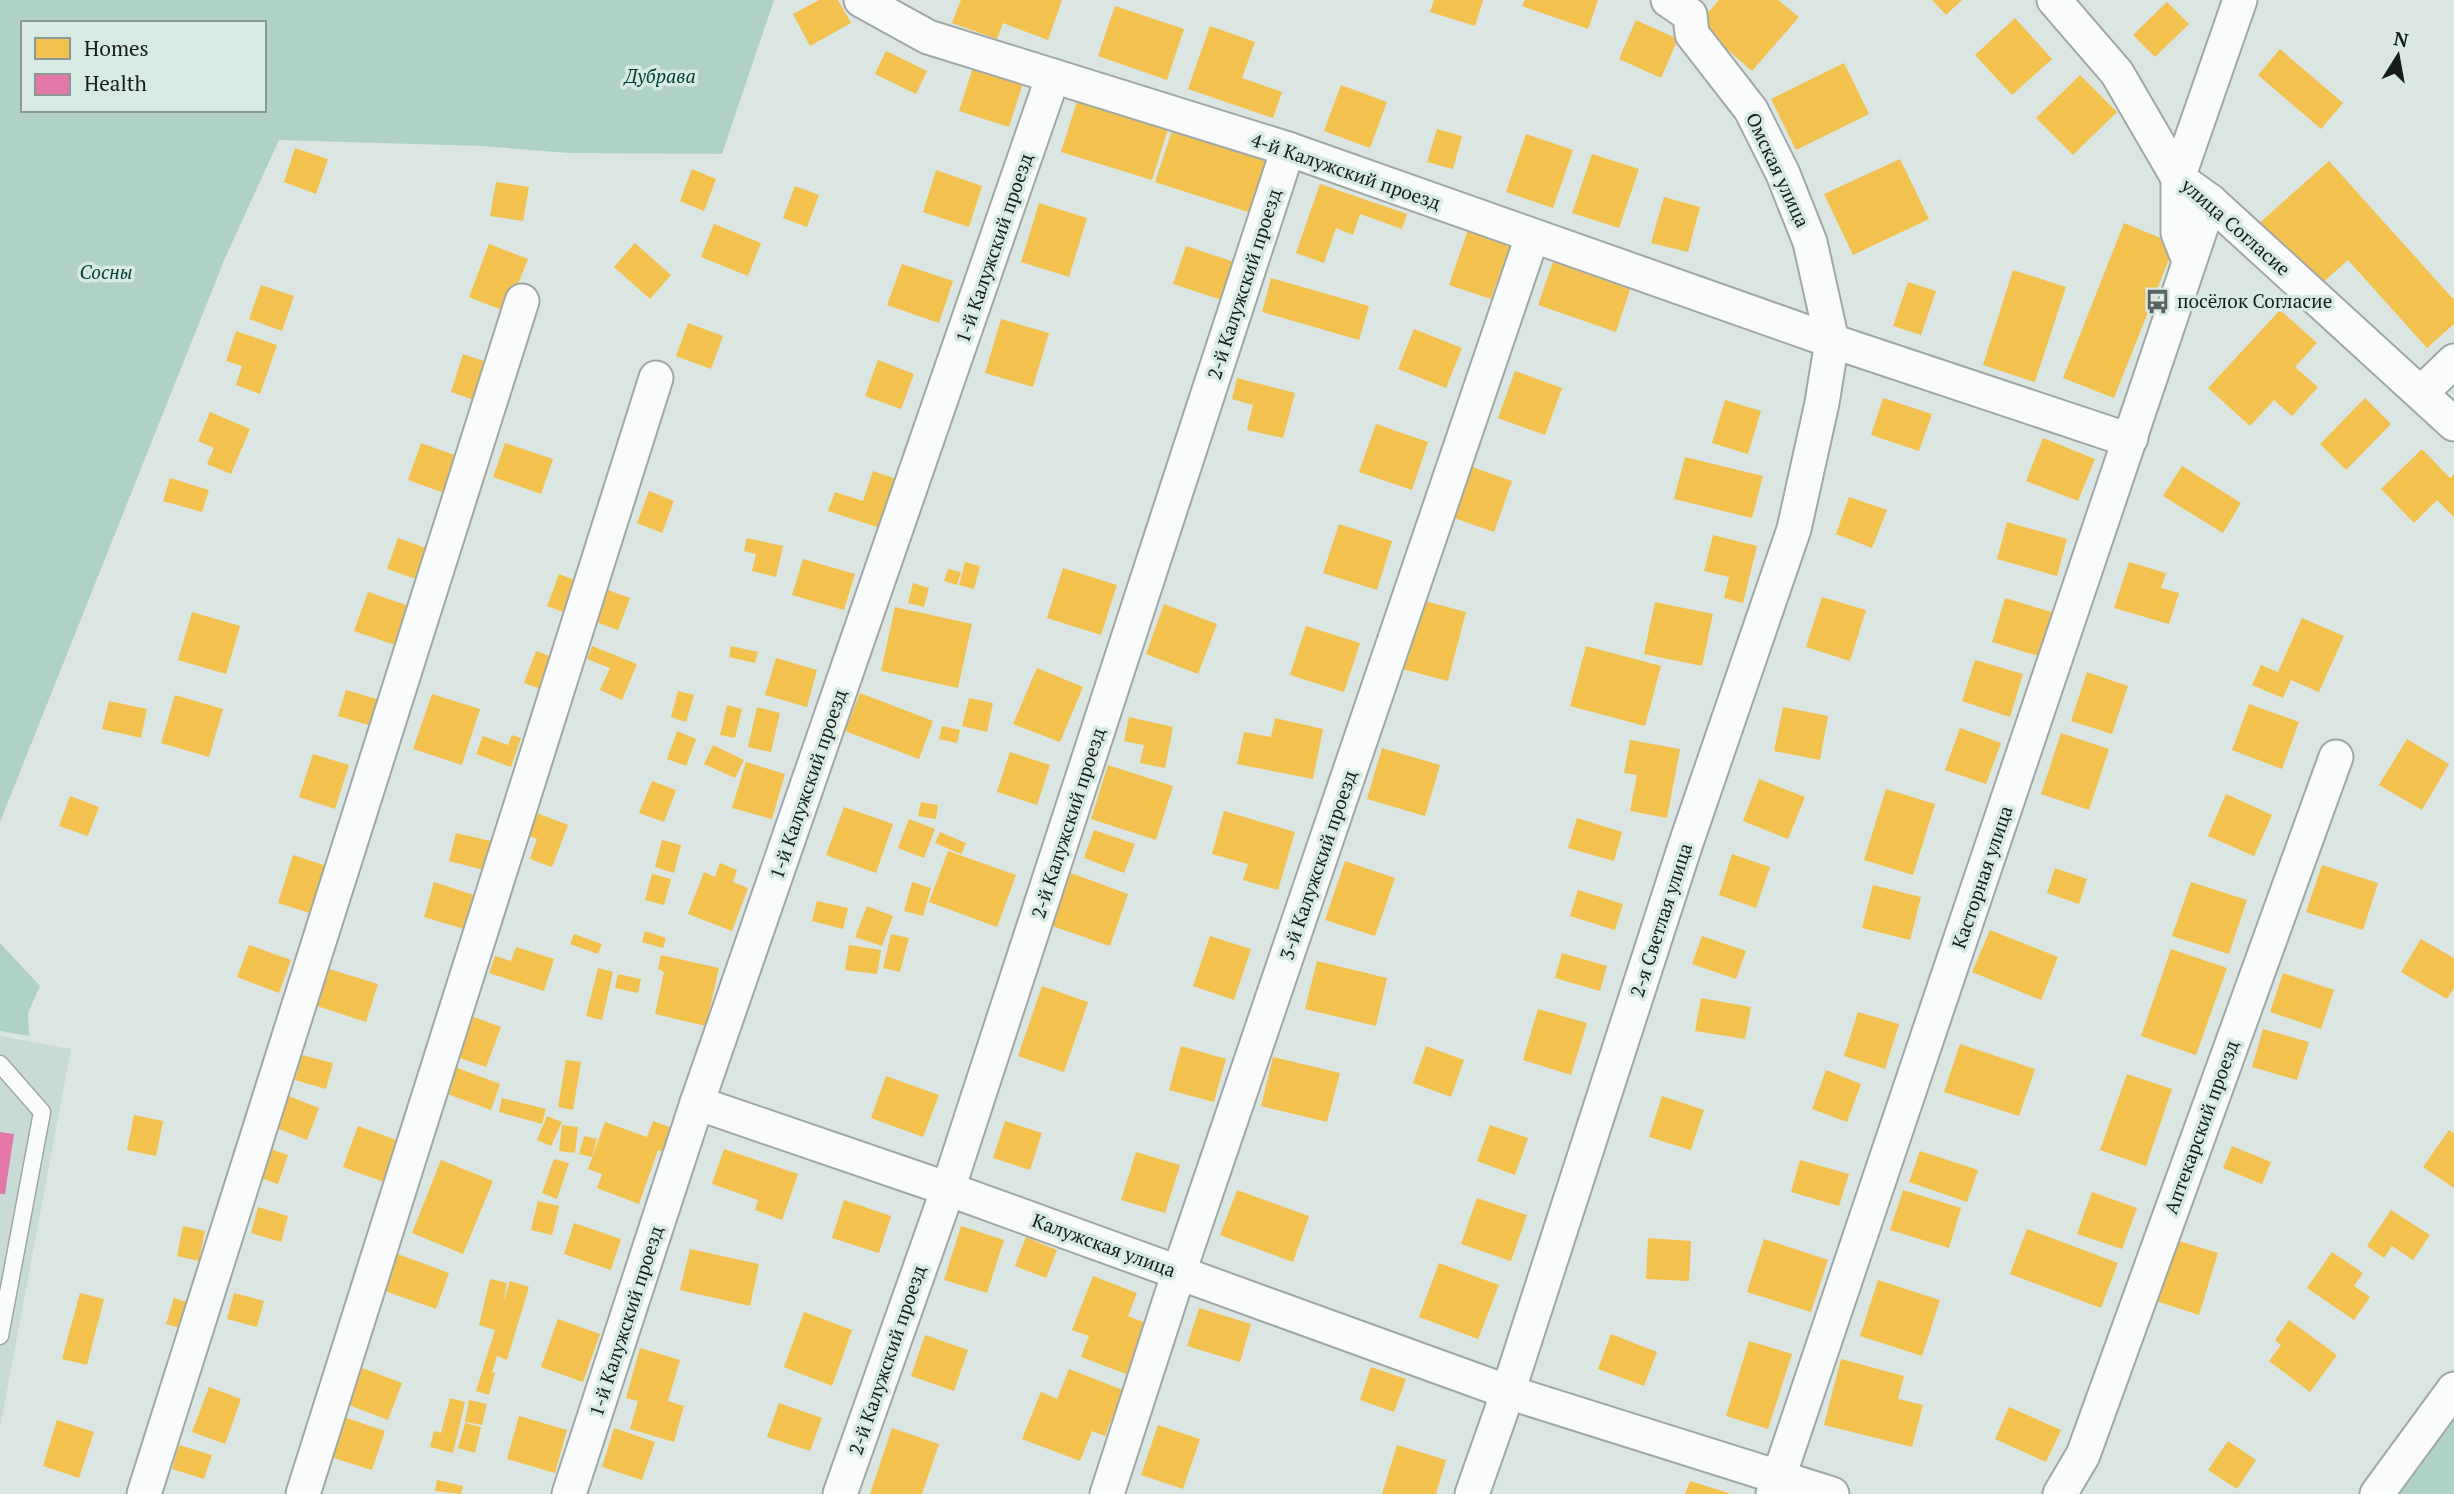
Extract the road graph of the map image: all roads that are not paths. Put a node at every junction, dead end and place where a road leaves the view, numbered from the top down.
1 (861, 0) edge
2 (1641, 0) edge
3 (2054, 0) edge
4 (2240, 0) edge
5 (1687, 5) edge
6 (1053, 76) junction
7 (1288, 149) junction
8 (2178, 178) junction
9 (2210, 201) junction
10 (1532, 237) junction
11 (2189, 261) junction
12 (522, 301) dead end
13 (1832, 341) junction
14 (2454, 361) edge
15 (656, 378) dead end
16 (2421, 393) junction
17 (2454, 424) edge
18 (2131, 438) junction
19 (2336, 757) dead end
20 (0, 1064) edge
21 (697, 1103) junction
22 (948, 1189) junction
23 (1179, 1272) junction
24 (0, 1336) edge
25 (2454, 1389) edge
26 (1508, 1392) junction
27 (1776, 1486) edge
28 (144, 1494) edge
29 (303, 1494) edge
30 (569, 1494) edge
31 (840, 1494) edge
32 (1107, 1494) edge
33 (1472, 1494) edge
34 (1832, 1494) edge
35 (2060, 1494) edge
36 (2377, 1494) edge

1 - 6 street, 4-й Калужский проезд
2 - 5 street, Омская улица
3 - 8 street, улица Согласие
4 - 8 street
5 - 13 street, Омская улица
6 - 7 street, 4-й Калужский проезд
6 - 21 street, 1-й Калужский проезд
7 - 10 street, 4-й Калужский проезд
7 - 22 street, 2-й Калужский проезд
8 - 9 street, улица Согласие
8 - 11 street
9 - 11 street, Касторная улица
9 - 16 street, улица Согласие
10 - 13 street, 4-й Калужский проезд
10 - 23 street, 3-й Калужский проезд
11 - 18 street, Касторная улица
12 - 28 street
13 - 18 street, 4-й Калужский проезд
13 - 26 street, 2-я Светлая улица
14 - 16 street
15 - 29 street
16 - 17 street, улица Согласие
18 - 27 street, Касторная улица
19 - 35 street, Аптекарский проезд
20 - 24 lane
21 - 22 street, Калужская улица
21 - 30 street, 1-й Калужский проезд
22 - 23 street, Калужская улица
22 - 31 street, 2-й Калужский проезд
23 - 26 street, Калужская улица
23 - 32 street, 3-й Калужский проезд
25 - 36 street
26 - 27 street, Калужская улица
26 - 33 street, 2-я Светлая улица
27 - 34 street, Калужская улица

